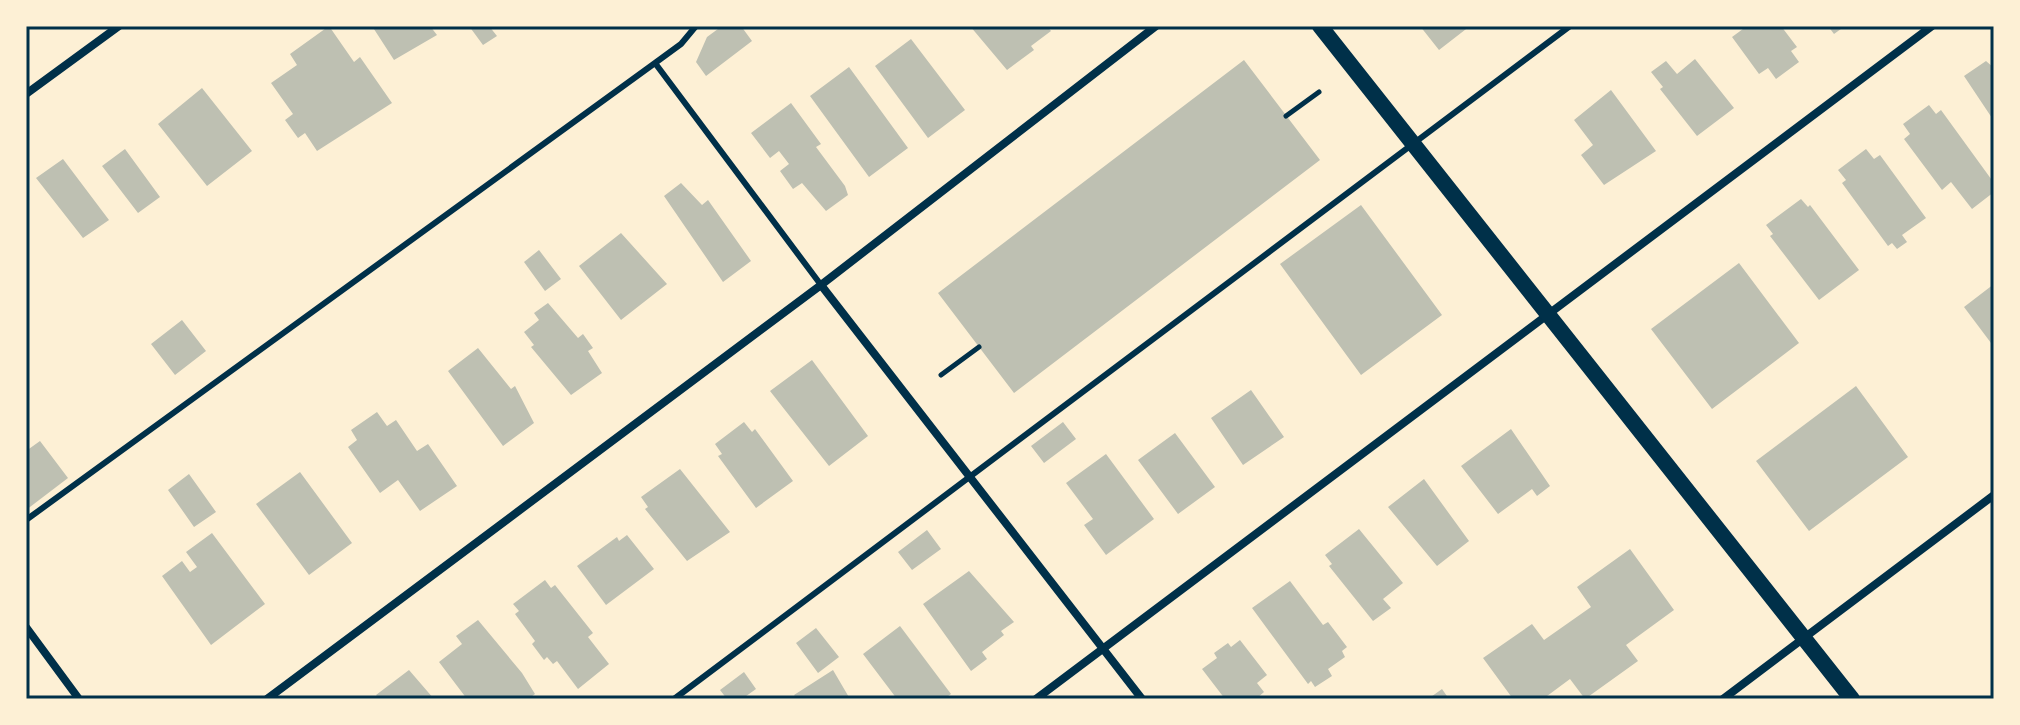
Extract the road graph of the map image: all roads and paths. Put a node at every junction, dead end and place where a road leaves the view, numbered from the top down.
1 (119, 26) edge
2 (696, 26) edge
3 (1156, 26) edge
4 (1320, 26) edge
5 (1570, 26) edge
6 (1932, 26) edge
7 (655, 63) junction
8 (1319, 92) dead end
9 (26, 94) edge
10 (1286, 116) dead end
11 (1412, 143) junction
12 (821, 285) junction
13 (1548, 315) junction
14 (979, 347) dead end
15 (941, 375) dead end
16 (970, 477) junction
17 (1994, 495) edge
18 (26, 520) edge
19 (26, 627) edge
20 (1805, 638) junction
21 (1104, 648) junction
22 (79, 699) edge
23 (267, 699) edge
24 (674, 699) edge
25 (1036, 699) edge
26 (1142, 699) edge
27 (1723, 699) edge
28 (1852, 699) edge

1 - 9 street
2 - 7 lane
3 - 12 street
4 - 11 main road
5 - 11 lane
6 - 13 street
7 - 12 lane
7 - 18 lane
8 - 10 path
11 - 13 main road
11 - 16 lane
12 - 16 street
12 - 23 street
13 - 20 main road
13 - 21 street
14 - 15 path
16 - 21 street
16 - 24 lane
17 - 20 street
19 - 22 street
20 - 27 street
20 - 28 main road
21 - 25 street
21 - 26 street

